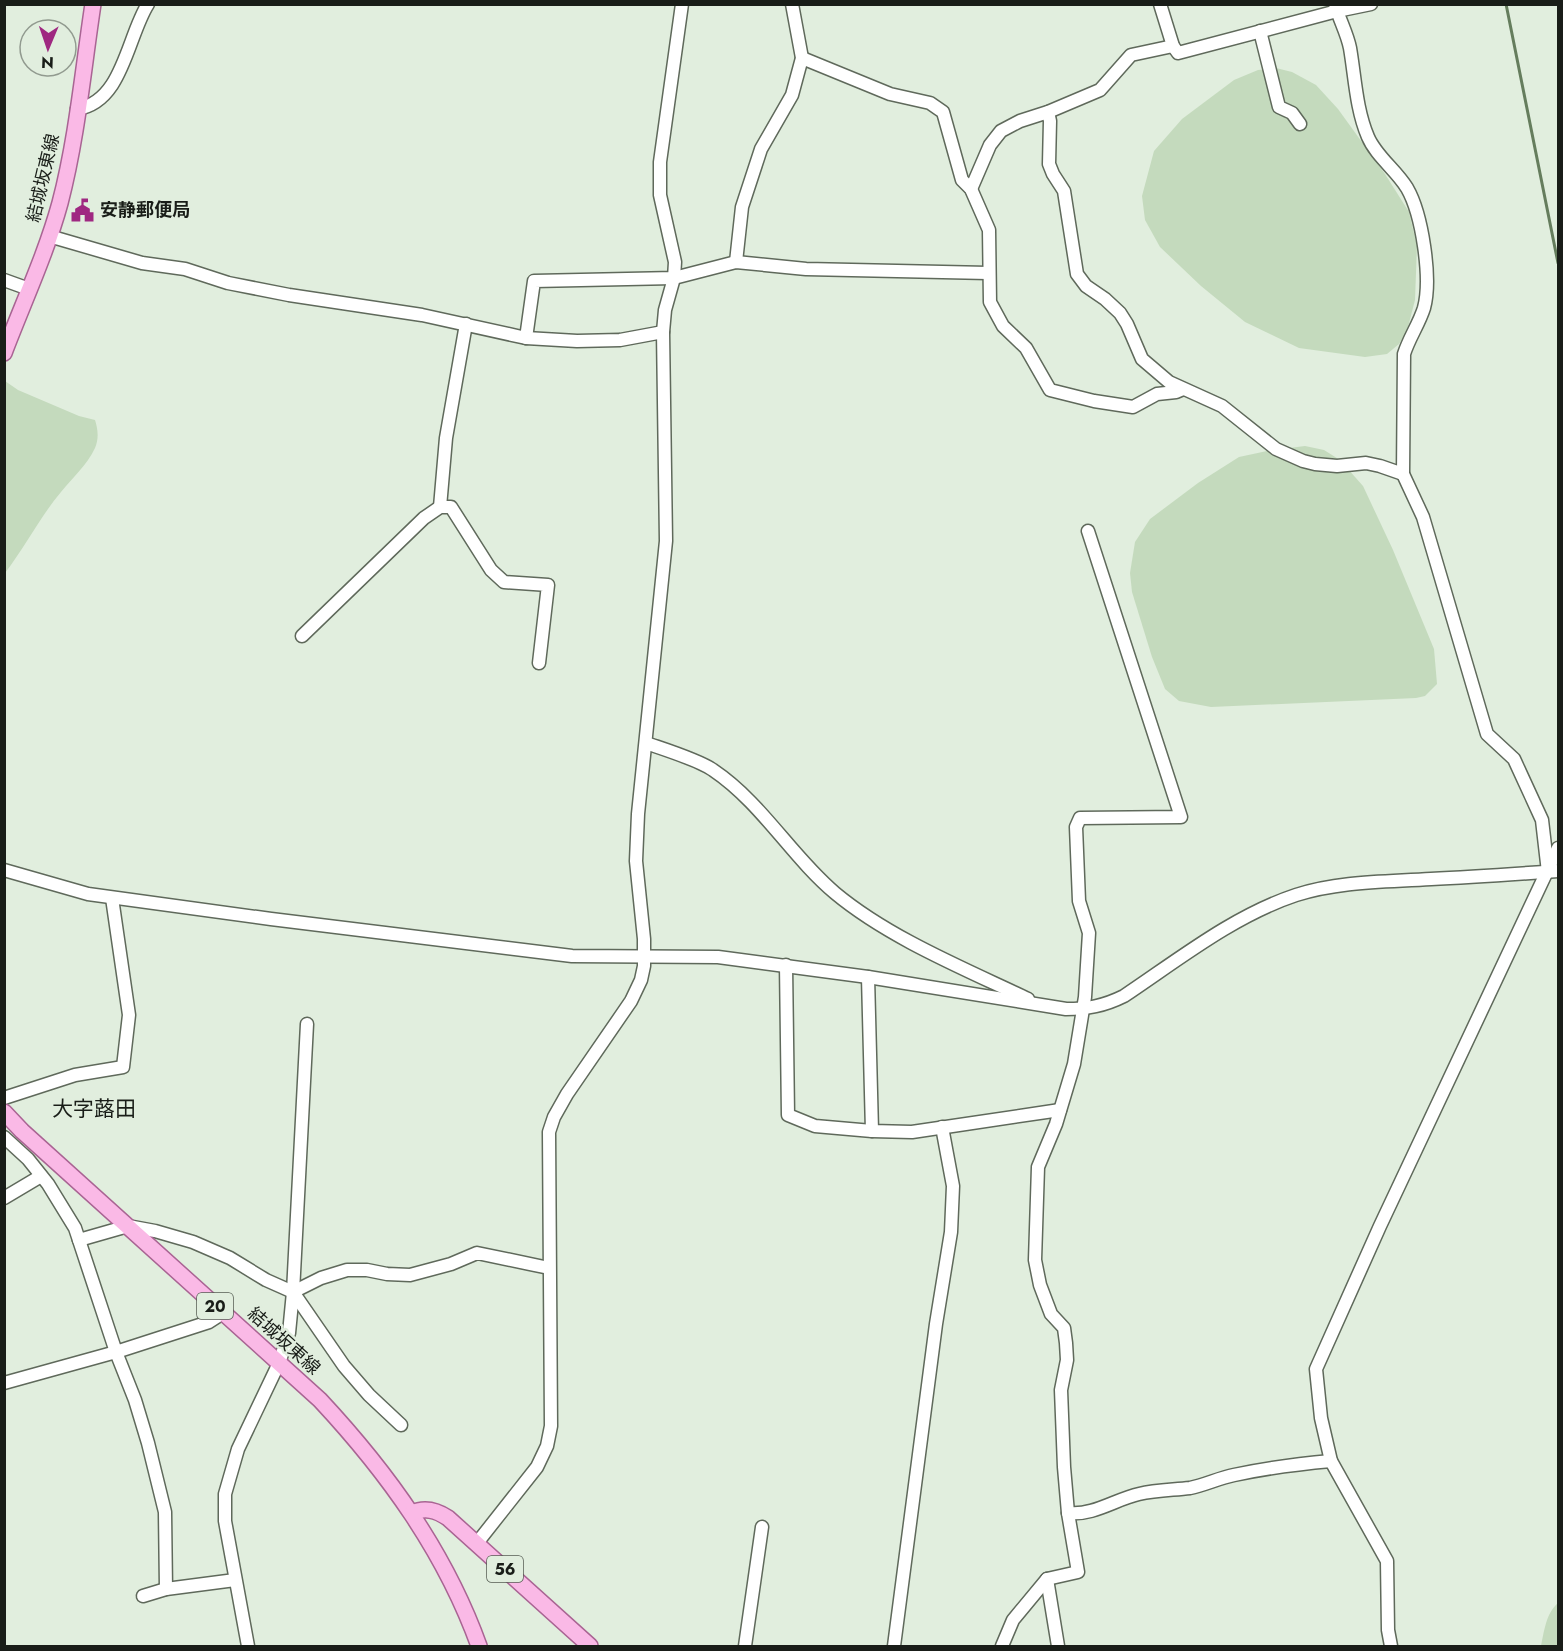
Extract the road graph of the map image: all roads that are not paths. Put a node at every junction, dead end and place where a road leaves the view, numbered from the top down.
1 (93, 4) edge
2 (148, 4) edge
3 (682, 4) edge
4 (792, 4) edge
5 (1160, 4) edge
6 (1371, 4) edge
7 (1336, 8) edge
8 (1260, 31) junction
9 (1173, 46) junction
10 (802, 58) junction
11 (77, 109) junction
12 (1048, 112) junction
13 (1300, 124) dead end
14 (971, 189) junction
15 (49, 236) junction
16 (736, 262) junction
17 (988, 273) junction
18 (674, 278) junction
19 (4, 280) edge
20 (29, 289) junction
21 (466, 324) junction
22 (663, 332) junction
23 (526, 338) junction
24 (4, 353) edge
25 (1183, 389) junction
26 (1403, 474) junction
27 (440, 507) junction
28 (1088, 531) dead end
29 (302, 636) dead end
30 (539, 663) dead end
31 (646, 743) junction
32 (1558, 848) edge
33 (4, 870) edge
34 (1553, 872) edge
35 (112, 897) junction
36 (645, 957) junction
37 (786, 965) junction
38 (868, 977) junction
39 (1043, 1006) junction
40 (1084, 1009) junction
41 (307, 1024) dead end
42 (4, 1098) edge
43 (1060, 1110) junction
44 (4, 1112) edge
45 (942, 1127) junction
46 (872, 1131) junction
47 (4, 1137) edge
48 (41, 1176) junction
49 (4, 1198) edge
50 (128, 1226) junction
51 (80, 1240) junction
52 (549, 1268) junction
53 (293, 1292) junction
54 (223, 1313) junction
55 (116, 1352) junction
56 (279, 1363) junction
57 (4, 1383) edge
58 (401, 1425) dead end
59 (1331, 1461) junction
60 (412, 1513) junction
61 (1068, 1513) junction
62 (762, 1527) dead end
63 (477, 1543) junction
64 (235, 1580) junction
65 (1047, 1580) junction
66 (166, 1589) junction
67 (143, 1596) dead end
68 (248, 1647) edge
69 (479, 1647) edge
70 (590, 1647) edge
71 (745, 1647) edge
72 (894, 1647) edge
73 (1002, 1647) edge
74 (1058, 1647) edge
75 (1391, 1647) edge

1 - 11 main road, 結城坂東線
2 - 11 street
3 - 18 street
4 - 10 street
5 - 9 street
6 - 7 street
7 - 8 street
7 - 26 street
8 - 9 street
8 - 13 street
9 - 12 street
10 - 14 street
10 - 16 street
11 - 15 main road, 結城坂東線
12 - 14 street
12 - 25 street
14 - 17 street
15 - 20 main road, 結城坂東線
15 - 21 street
16 - 17 street
16 - 18 street
17 - 25 street
18 - 22 street
18 - 23 street
19 - 20 street
20 - 24 main road, 結城坂東線
21 - 23 street
21 - 27 street
22 - 23 street
22 - 31 street
25 - 26 street
26 - 34 street
27 - 29 street
27 - 30 street
28 - 40 street
31 - 36 street
31 - 39 street
32 - 34 street
33 - 35 street
34 - 40 street
34 - 59 street
35 - 36 street
35 - 42 street
36 - 37 street
36 - 52 street
37 - 38 street
37 - 46 street
38 - 39 street
38 - 46 street
39 - 40 street
40 - 43 street
41 - 53 street
43 - 45 street
43 - 61 street
44 - 50 main road, 結城坂東線 / 20
45 - 46 street
45 - 72 street
47 - 48 street
48 - 49 street
48 - 51 street
50 - 51 street
50 - 53 street
50 - 54 main road, 結城坂東線 / 20
51 - 55 street
52 - 53 street
52 - 63 street
53 - 56 street
53 - 58 street
54 - 55 street
54 - 56 main road, 結城坂東線 / 20
55 - 57 street
55 - 66 street
56 - 60 main road, 結城坂東線 / 20
56 - 64 street
59 - 61 street
59 - 75 street
60 - 63 main road, 56
60 - 69 main road, 結城坂東線 / 20
61 - 65 street
62 - 71 street
63 - 70 main road, 56
64 - 66 street
64 - 68 street
65 - 73 street
65 - 74 street
66 - 67 street

